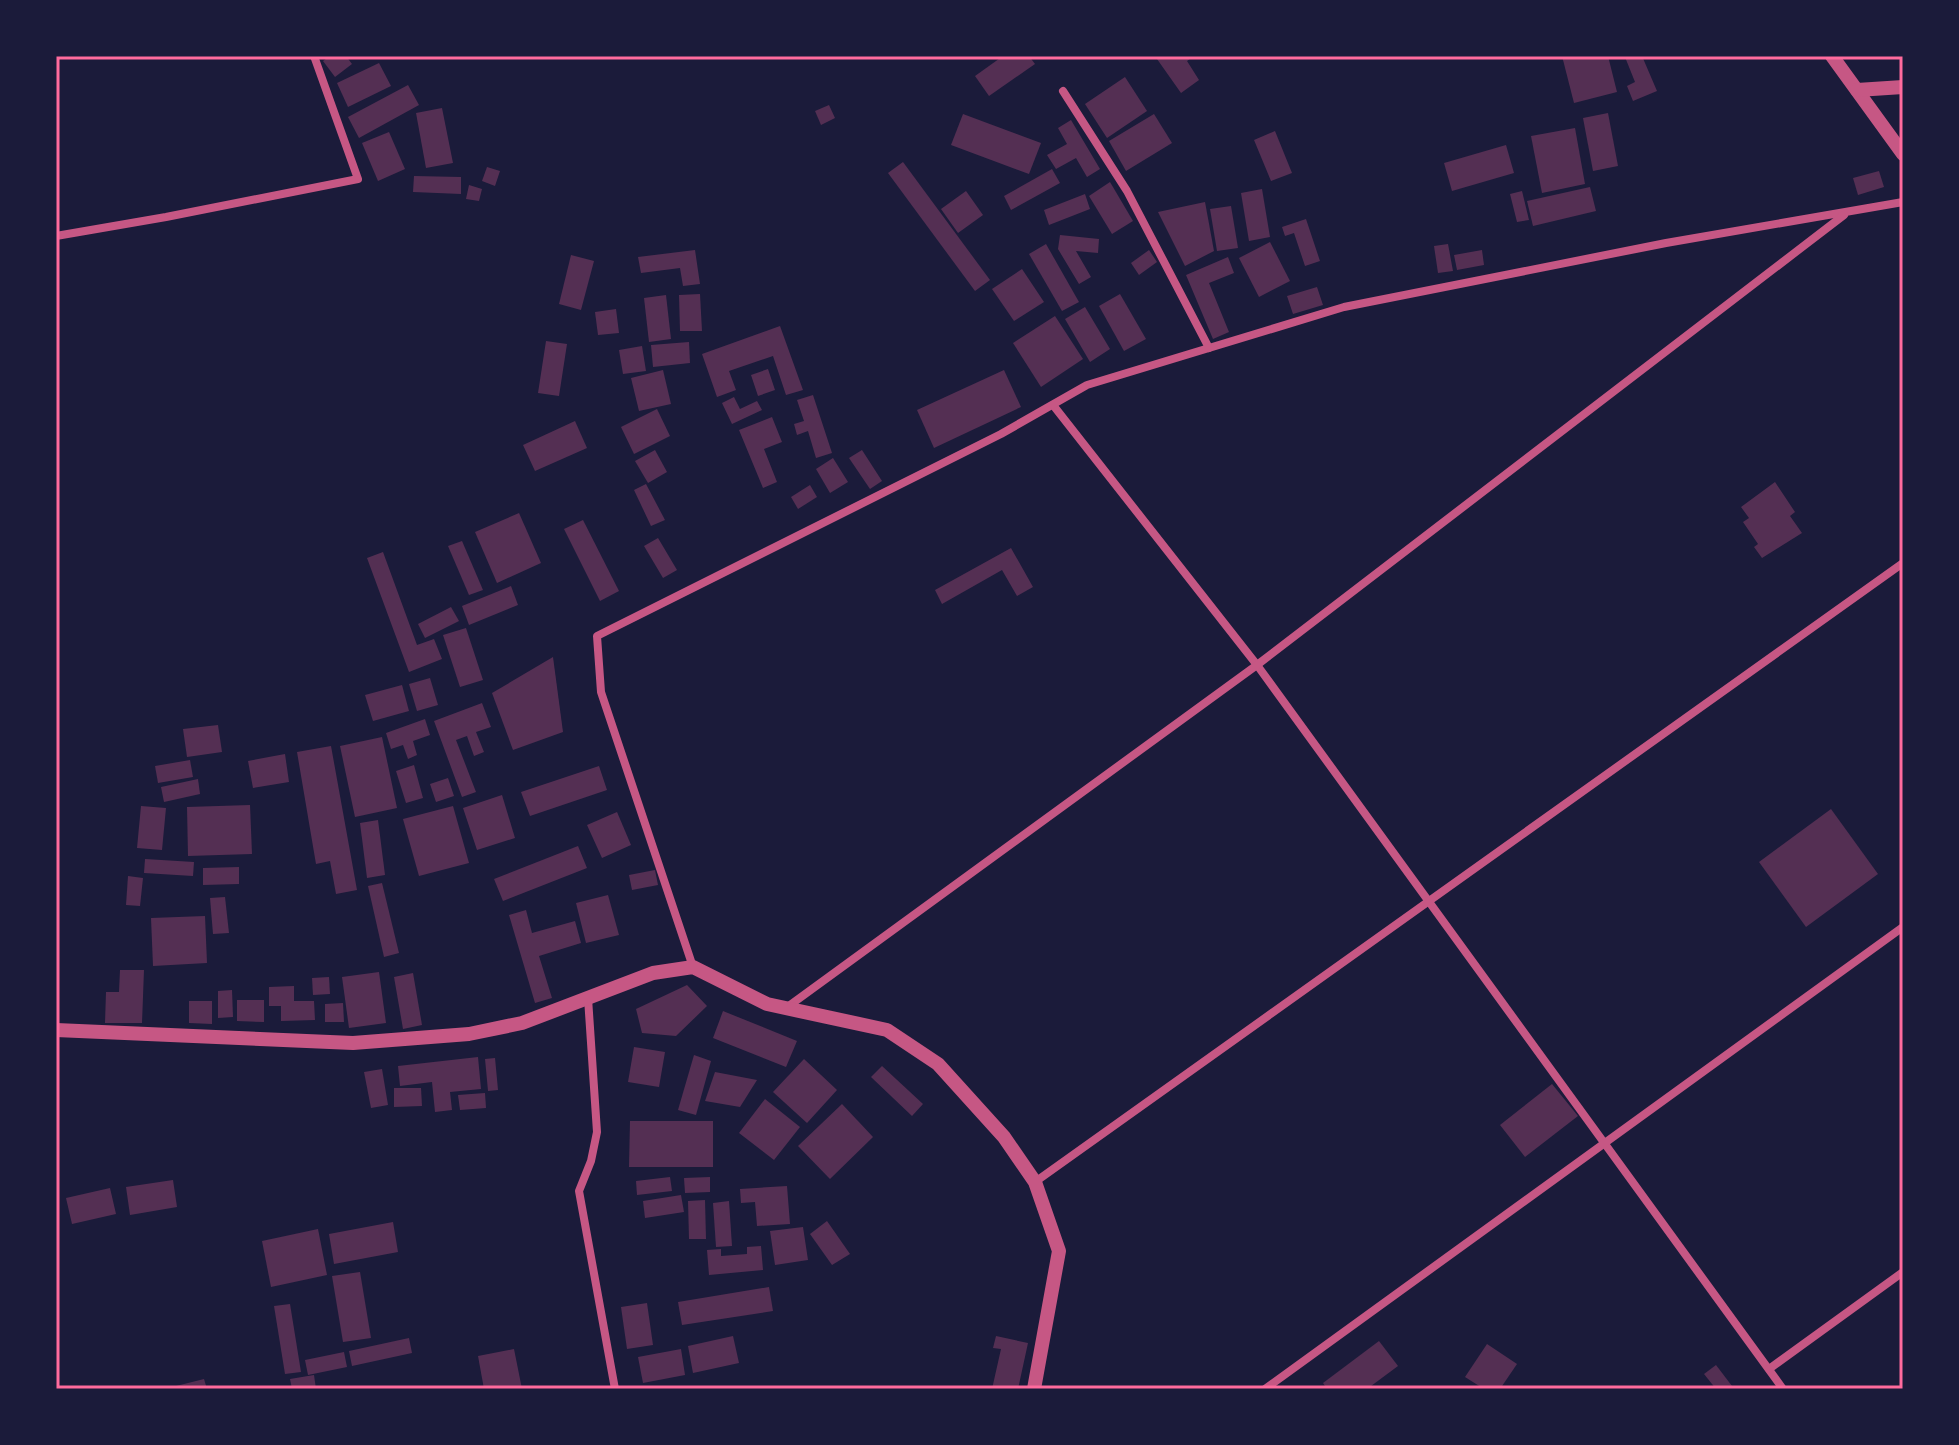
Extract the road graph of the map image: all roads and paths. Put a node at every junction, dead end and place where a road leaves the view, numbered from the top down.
1 (314, 56) edge
2 (1832, 56) edge
3 (1903, 87) edge
4 (1857, 90) junction
5 (1063, 91) dead end
6 (1903, 154) edge
7 (1903, 202) edge
8 (1848, 212) junction
9 (56, 236) edge
10 (1209, 348) junction
11 (1053, 405) junction
12 (1903, 563) edge
13 (1257, 665) junction
14 (1429, 901) junction
15 (1903, 927) edge
16 (693, 967) junction
17 (588, 998) junction
18 (786, 1008) junction
19 (56, 1030) edge
20 (1605, 1143) junction
21 (1035, 1182) junction
22 (1903, 1272) edge
23 (1769, 1369) junction
24 (615, 1389) edge
25 (1034, 1389) edge
26 (1265, 1389) edge
27 (1783, 1389) edge

1 - 9 street
2 - 4 street
3 - 4 street
4 - 6 street
5 - 10 street
7 - 8 street
8 - 10 street
8 - 13 street
10 - 11 street
11 - 13 street
11 - 16 street
12 - 14 street
13 - 14 street
13 - 18 street
14 - 20 street
14 - 21 street
15 - 20 street
16 - 17 street
16 - 18 street
17 - 19 street
17 - 24 street
18 - 21 street
20 - 23 street
20 - 26 street
21 - 25 street
22 - 23 street
23 - 27 street

